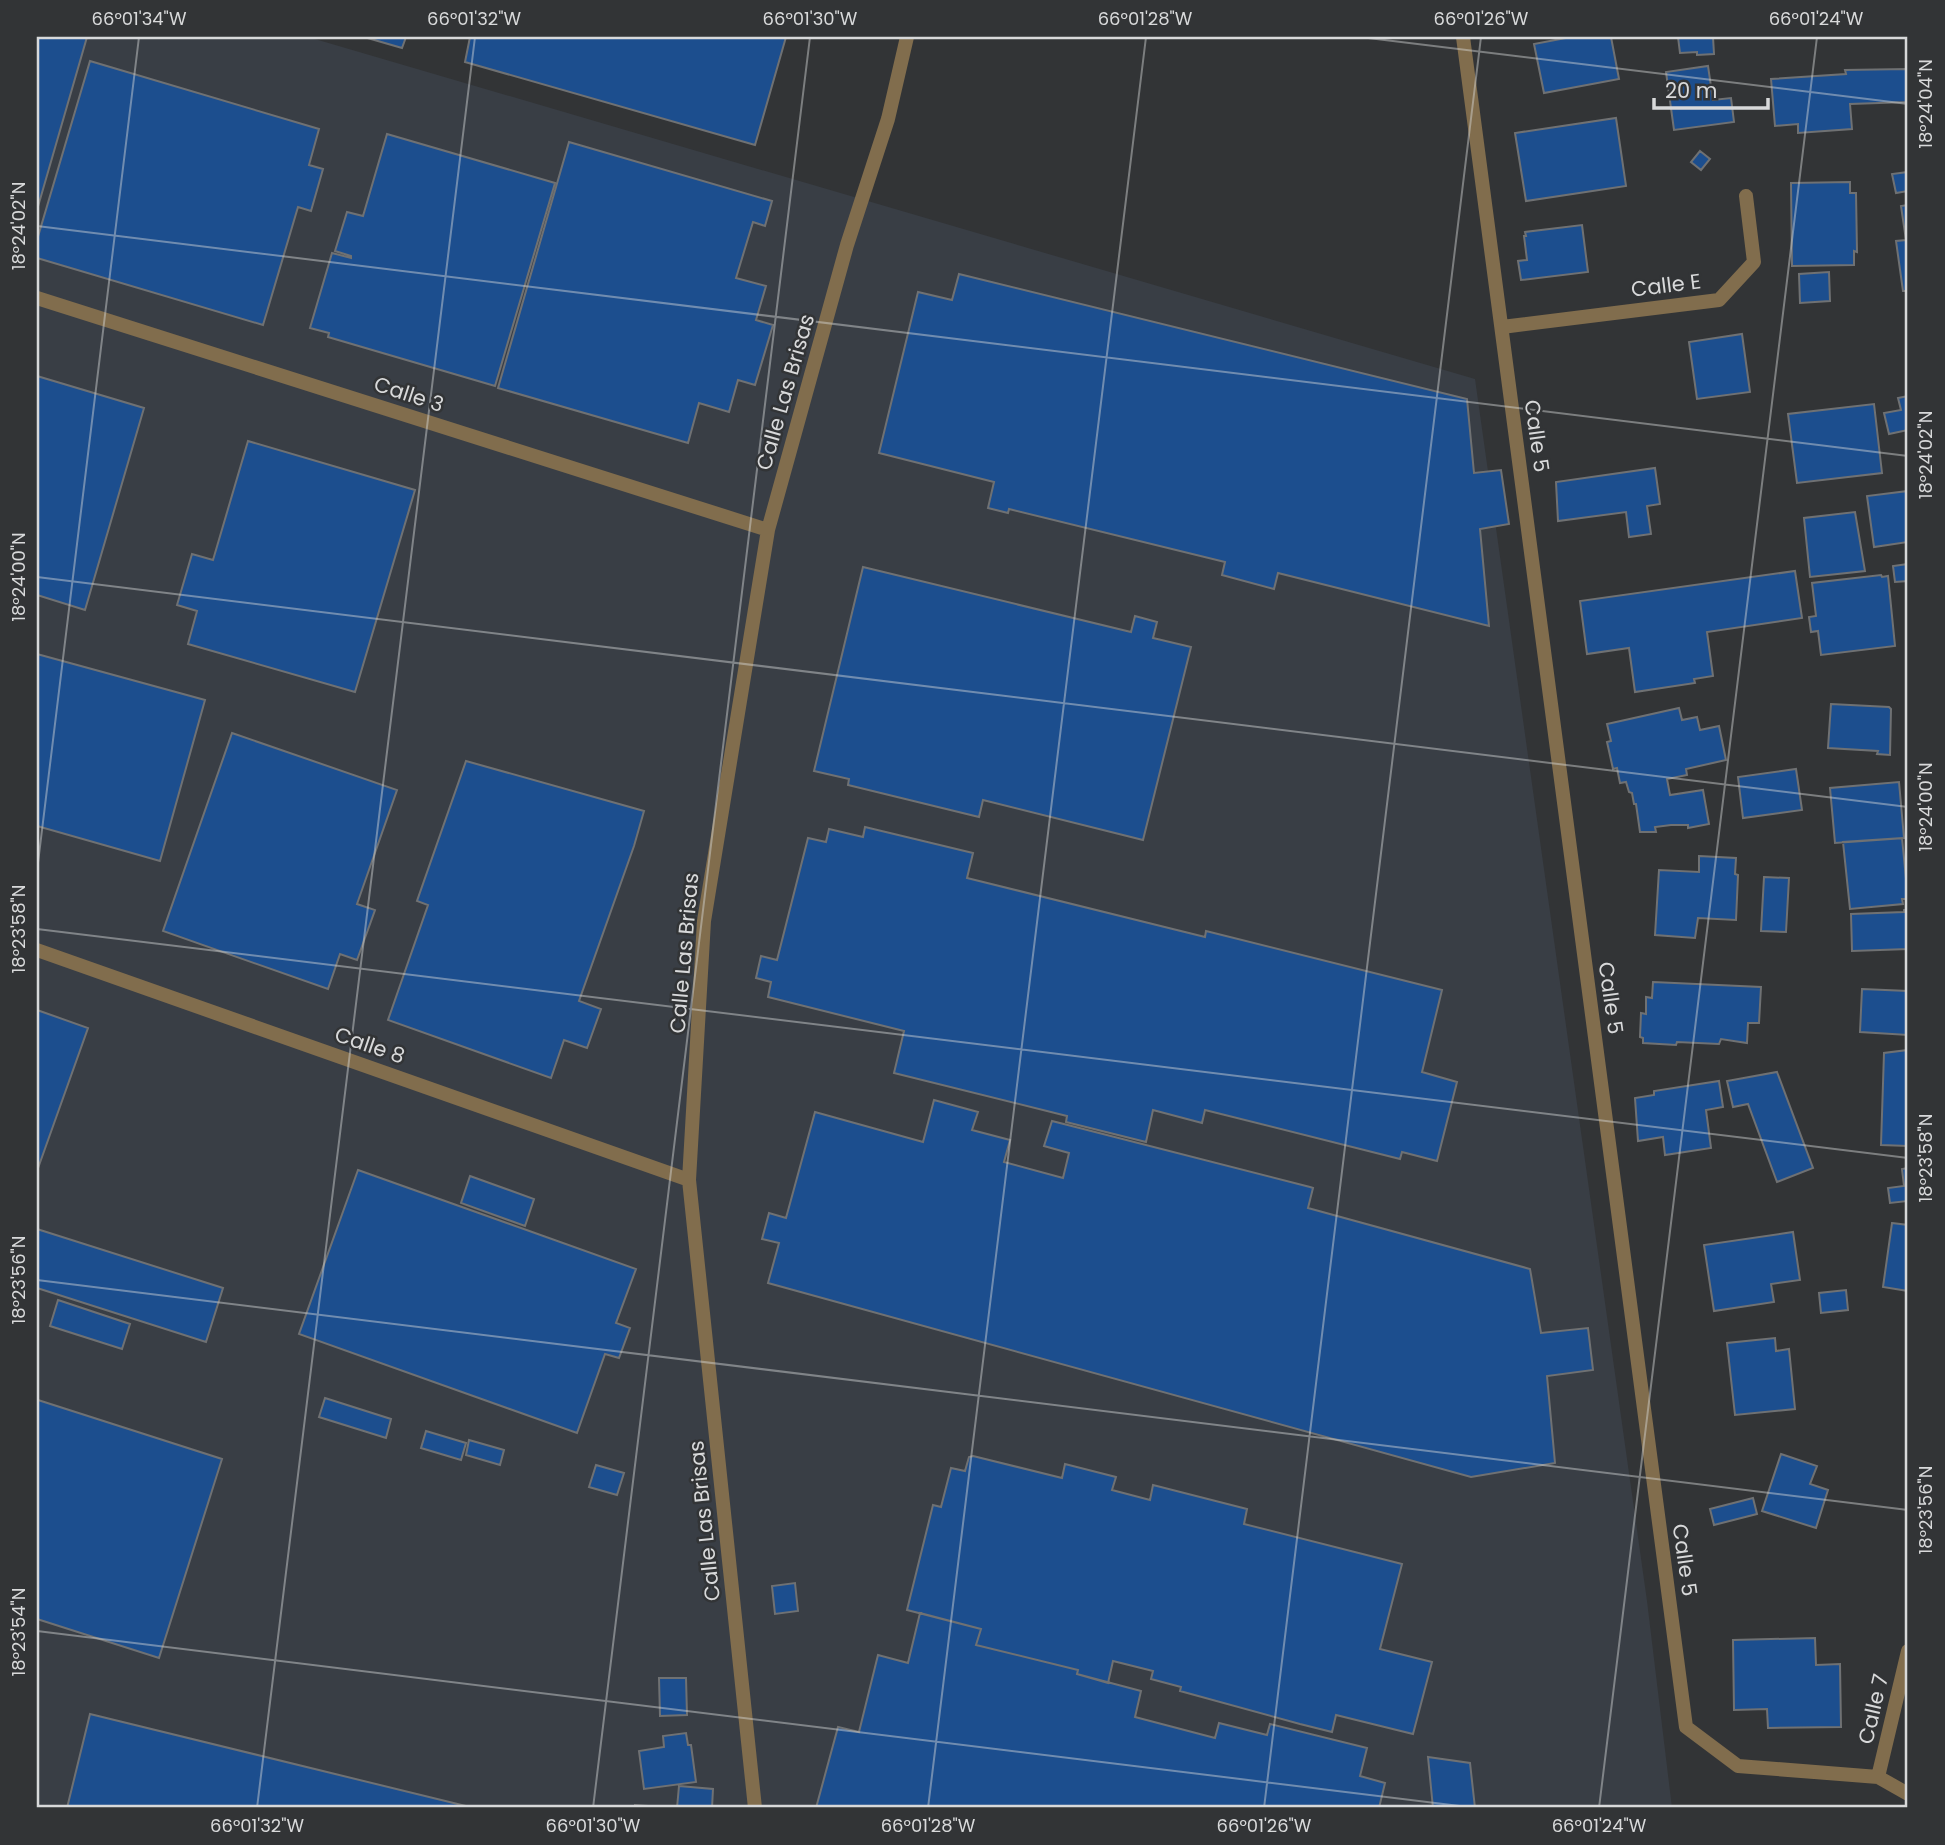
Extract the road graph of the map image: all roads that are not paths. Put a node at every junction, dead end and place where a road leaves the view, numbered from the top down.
1 (907, 37) edge
2 (1462, 37) edge
3 (1746, 196) dead end
4 (37, 298) edge
5 (1502, 327) junction
6 (768, 530) junction
7 (37, 950) edge
8 (689, 1180) junction
9 (1908, 1651) edge
10 (1878, 1777) junction
11 (1908, 1794) edge
12 (755, 1808) edge

1 - 6 street, Calle Las Brisas
2 - 5 street, Calle 5
3 - 5 street, Calle E
4 - 6 street, Calle 3
5 - 10 street, Calle 5
6 - 8 street, Calle Las Brisas
7 - 8 street, Calle 8
8 - 12 street, Calle Las Brisas
9 - 10 street, Calle 7
10 - 11 street, Calle 5

